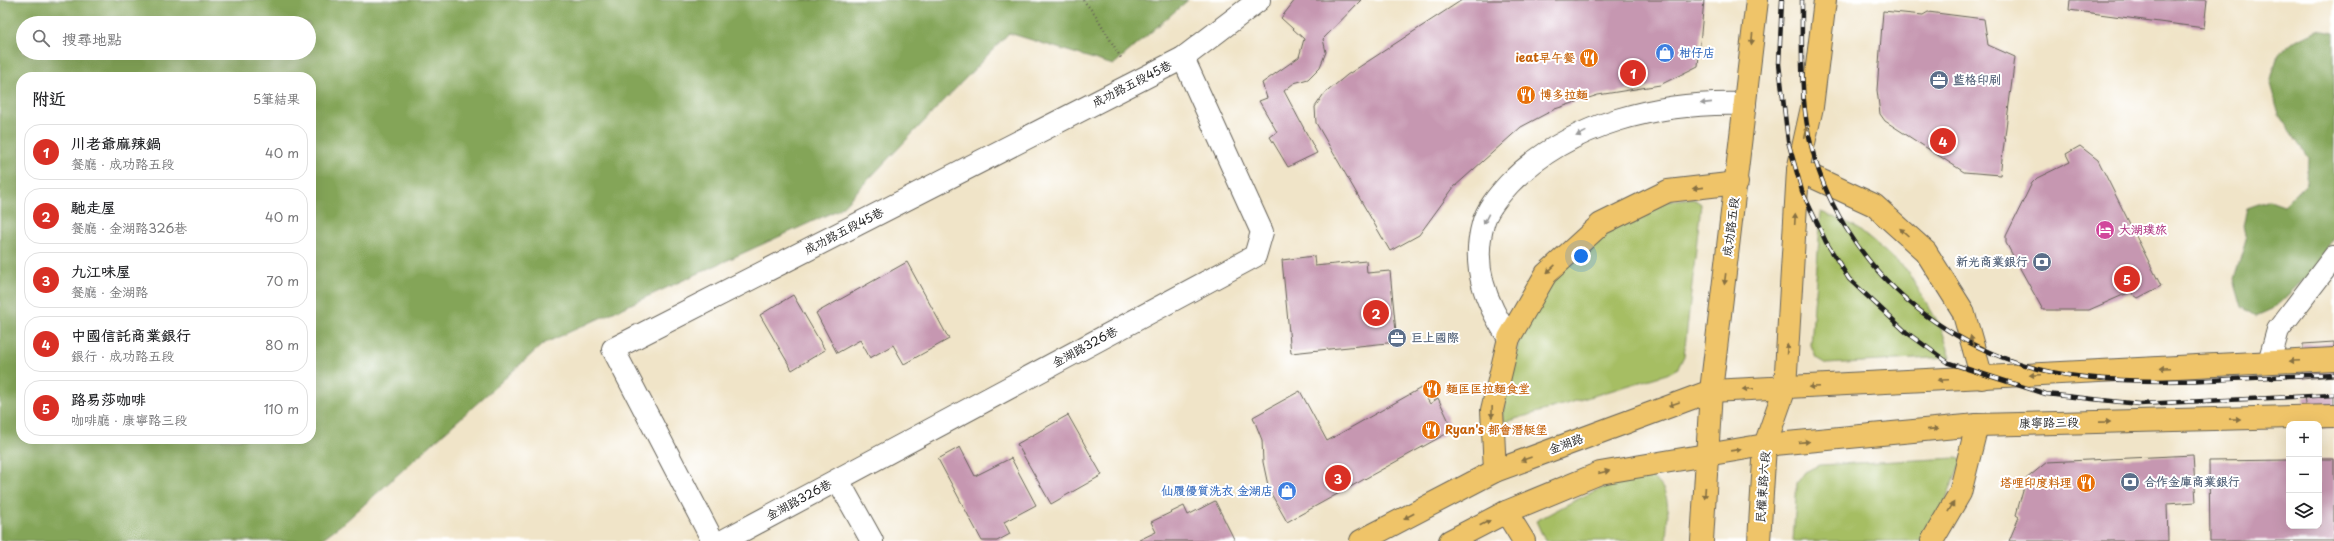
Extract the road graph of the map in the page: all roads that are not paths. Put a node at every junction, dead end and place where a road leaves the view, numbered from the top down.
1 (1259, 0) edge
2 (1757, 0) edge
3 (1825, 0) edge
4 (1183, 58) junction
5 (1745, 104) junction
6 (1798, 170) junction
7 (1737, 183) junction
8 (2334, 256) edge
9 (1509, 338) junction
10 (2334, 359) edge
11 (2269, 362) junction
12 (1982, 378) junction
13 (1784, 388) junction
14 (1711, 391) junction
15 (2334, 416) edge
16 (1977, 425) junction
17 (1765, 445) junction
18 (1707, 454) junction
19 (1495, 471) junction
20 (838, 480) junction
21 (1506, 512) junction
22 (713, 541) edge
23 (723, 541) edge
24 (872, 541) edge
25 (1361, 541) edge
26 (1450, 541) edge
27 (1524, 541) edge
28 (1702, 541) edge
29 (1759, 541) edge
30 (1932, 541) edge

1 - 4 street, 成功路五段45巷
2 -> 5 main road, 成功路五段
6 -> 3 main road
4 - 20 street, 金湖路326巷
4 - 22 street, 成功路五段45巷
5 - 7 main road, 成功路五段
5 -> 9 street
12 -> 6 main road
13 -> 6 main road
7 -> 9 main road
7 -> 14 main road, 成功路五段
8 - 11 street
9 -> 19 main road
10 -> 11 main road
11 -> 12 main road
12 -> 13 main road
13 -> 14 main road, 金湖路
13 - 17 main road, 民權東路六段
14 - 18 main road, 成功路五段
14 -> 19 main road, 金湖路
16 -> 15 main road, 康寧路三段
17 -> 16 main road, 康寧路三段
30 -> 16 main road
18 -> 17 main road
17 - 29 main road, 民權東路六段
21 -> 18 main road
18 -> 28 main road
19 -> 25 main road, 金湖路
20 - 23 street, 金湖路326巷
20 - 24 street
26 -> 21 main road
21 - 27 main road

